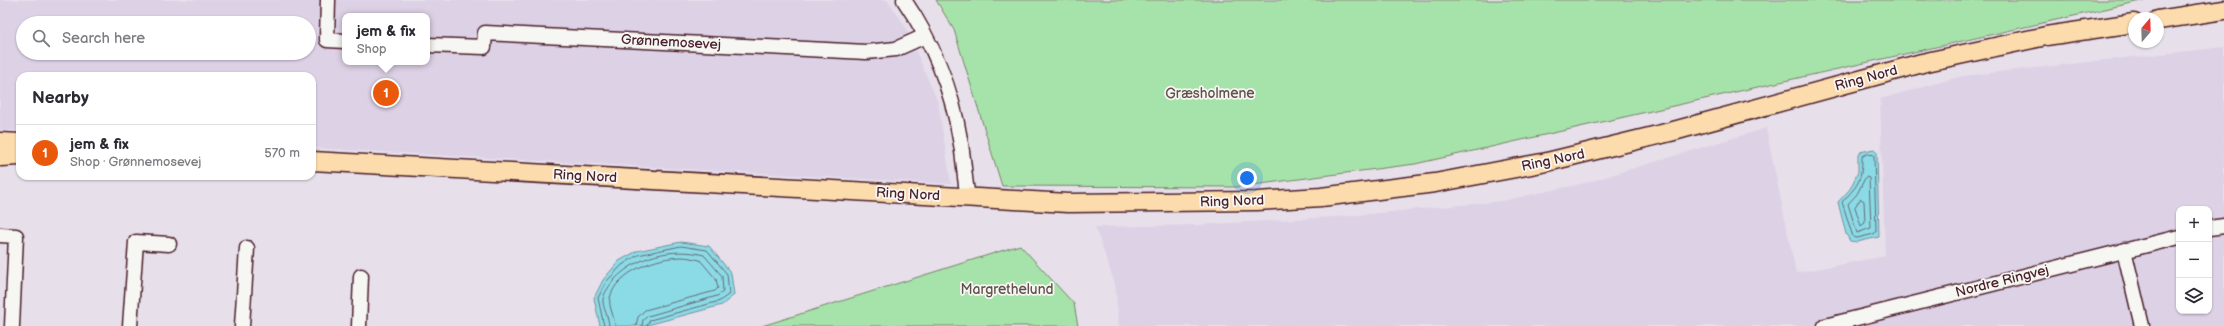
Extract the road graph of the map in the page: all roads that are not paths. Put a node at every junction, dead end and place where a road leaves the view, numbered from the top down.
1 (328, 0) edge
2 (904, 0) edge
3 (2224, 10) edge
4 (2186, 16) junction
5 (2224, 18) edge
6 (2164, 19) edge
7 (2128, 24) edge
8 (925, 36) junction
9 (342, 41) edge
10 (430, 45) edge
11 (0, 142) edge
12 (16, 143) edge
13 (16, 156) edge
14 (0, 157) edge
15 (316, 162) edge
16 (968, 197) junction
17 (2224, 226) edge
18 (2212, 228) edge
19 (0, 235) edge
20 (2176, 238) edge
21 (168, 244) dead end
22 (247, 248) dead end
23 (2124, 250) junction
24 (362, 276) dead end
25 (1832, 325) edge
26 (12, 326) edge
27 (130, 326) edge
28 (242, 326) edge
29 (359, 326) edge
30 (2142, 326) edge

1 - 9 street
2 - 8 street
3 - 4 main road
4 - 5 main road
4 - 6 main road
7 - 16 main road, Ring Nord
8 - 10 street, Grønnemosevej
8 - 16 street
11 - 12 main road
13 - 14 main road
15 - 16 main road, Ring Nord
17 - 18 street
19 - 26 street
20 - 23 street, Nordre Ringvej
21 - 27 street
22 - 28 street
23 - 25 street, Nordre Ringvej
23 - 30 street
24 - 29 street

